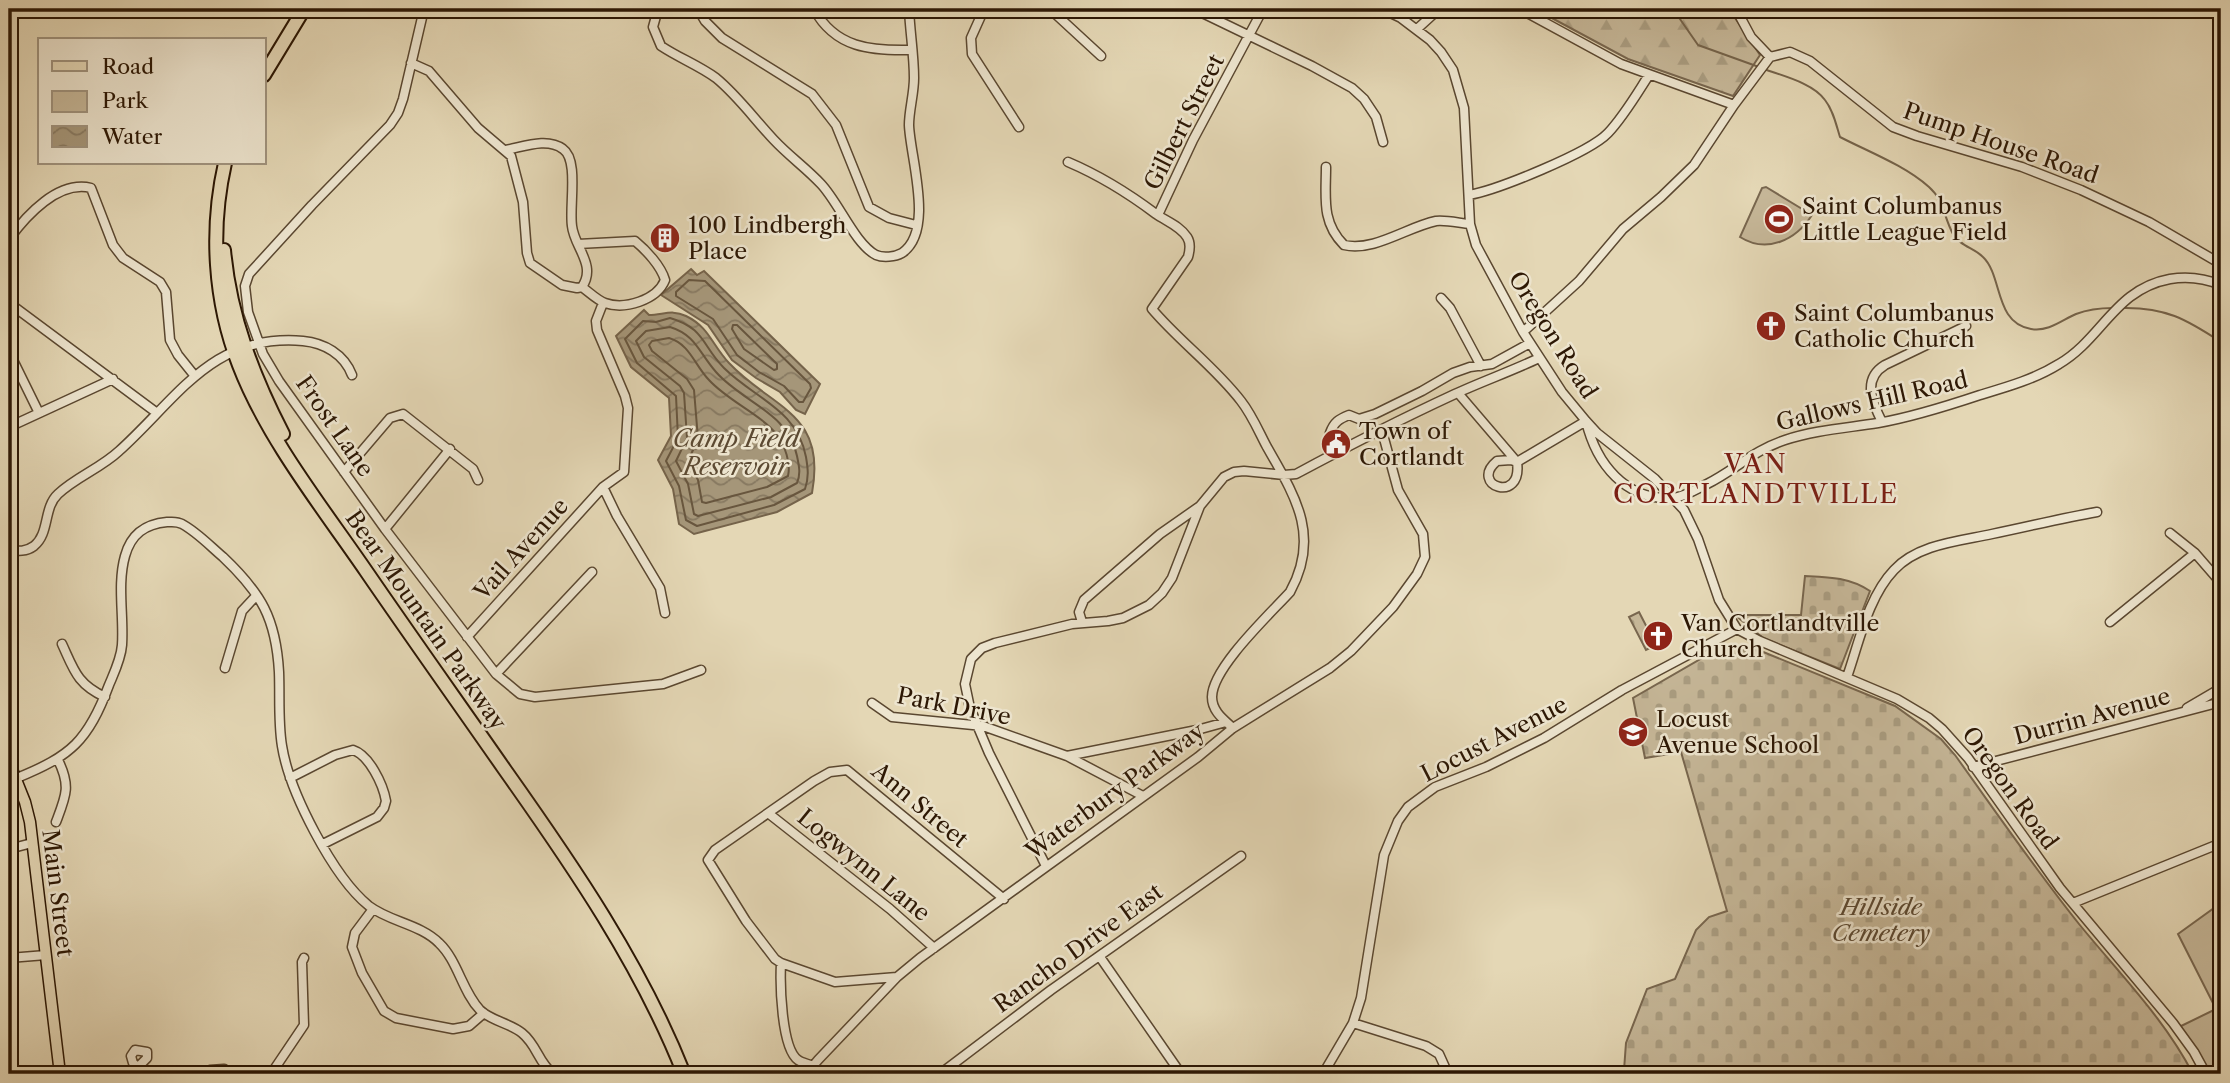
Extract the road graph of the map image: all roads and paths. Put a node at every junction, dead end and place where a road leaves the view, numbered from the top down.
1 (296, 9) edge
2 (304, 9) edge
3 (424, 9) edge
4 (658, 9) edge
5 (698, 9) edge
6 (814, 9) edge
7 (909, 9) edge
8 (985, 9) edge
9 (1050, 9) edge
10 (1194, 9) edge
11 (1263, 9) edge
12 (1382, 9) edge
13 (1439, 9) edge
14 (1520, 9) edge
15 (1736, 9) edge
16 (1417, 29) junction
17 (1250, 36) junction
18 (911, 50) junction
19 (1101, 57) dead end
20 (266, 58) edge
21 (1768, 60) junction
22 (411, 63) junction
23 (266, 72) edge
24 (1649, 75) junction
25 (1734, 105) junction
26 (1019, 127) dead end
27 (1383, 142) dead end
28 (506, 150) junction
29 (1068, 162) dead end
30 (225, 164) edge
31 (232, 164) edge
32 (1326, 167) dead end
33 (1469, 195) junction
34 (1158, 215) junction
35 (1470, 224) junction
36 (916, 225) junction
37 (9, 239) edge
38 (578, 244) junction
39 (2221, 264) edge
40 (2221, 285) edge
41 (582, 287) junction
42 (1441, 298) dead end
43 (9, 303) edge
44 (603, 303) junction
45 (1966, 326) dead end
46 (1523, 332) junction
47 (258, 343) junction
48 (1530, 343) junction
49 (239, 349) junction
50 (9, 352) edge
51 (1539, 358) junction
52 (1481, 366) junction
53 (194, 375) junction
54 (352, 375) dead end
55 (113, 379) junction
56 (1458, 393) junction
57 (39, 413) junction
58 (157, 413) junction
59 (1586, 421) junction
60 (1882, 422) junction
61 (9, 427) edge
62 (1382, 431) junction
63 (450, 449) junction
64 (1338, 451) junction
65 (344, 472) junction
66 (1284, 475) junction
67 (478, 480) dead end
68 (603, 487) junction
69 (1675, 498) junction
70 (1200, 506) junction
71 (2097, 512) dead end
72 (385, 529) junction
73 (2170, 533) dead end
74 (9, 550) edge
75 (2195, 553) junction
76 (592, 572) dead end
77 (2221, 583) edge
78 (256, 596) junction
79 (665, 613) dead end
80 (1082, 622) junction
81 (2110, 622) dead end
82 (1737, 629) junction
83 (467, 637) junction
84 (62, 643) dead end
85 (225, 668) dead end
86 (701, 670) dead end
87 (496, 674) junction
88 (1847, 677) junction
89 (2221, 685) edge
90 (105, 697) junction
91 (2221, 702) edge
92 (872, 703) dead end
93 (2178, 714) junction
94 (977, 725) junction
95 (1229, 725) junction
96 (1067, 756) junction
97 (58, 760) junction
98 (9, 762) edge
99 (1973, 767) junction
100 (17, 778) junction
101 (290, 778) junction
102 (1143, 796) junction
103 (768, 813) junction
104 (56, 822) dead end
105 (32, 843) junction
106 (2221, 843) edge
107 (323, 844) junction
108 (9, 849) edge
109 (1241, 856) dead end
110 (1046, 866) junction
111 (1004, 898) junction
112 (2073, 903) junction
113 (373, 909) junction
114 (934, 948) junction
115 (46, 955) junction
116 (303, 957) dead end
117 (1100, 957) junction
118 (9, 958) edge
119 (781, 963) junction
120 (897, 977) junction
121 (484, 1013) junction
122 (1353, 1023) junction
123 (813, 1070) edge
124 (60, 1074) edge
125 (208, 1074) edge
126 (226, 1074) edge
127 (271, 1074) edge
128 (552, 1074) edge
129 (684, 1074) edge
130 (692, 1074) edge
131 (940, 1074) edge
132 (1181, 1074) edge
133 (1323, 1074) edge
134 (1448, 1074) edge
135 (2206, 1074) edge

1 - 20 highway
2 - 23 highway
3 - 22 street, Frost Lane
4 - 36 street
5 - 36 street
6 - 18 street
7 - 18 street
8 - 26 street
9 - 19 street
10 - 17 street
11 - 17 street, Gilbert Street
12 - 16 street, Oregon Road
13 - 16 street
14 - 24 street
15 - 21 street
16 - 33 street, Oregon Road
17 - 27 street
17 - 34 street, Gilbert Street
18 - 36 street
21 - 25 street
21 - 39 street, Pump House Road
22 - 28 street
22 - 47 street, Frost Lane
24 - 25 street
24 - 33 street
25 - 46 street
28 - 38 street
28 - 41 street
29 - 34 street
30 - 49 highway, Bear Mountain Parkway
31 - 49 highway, Bear Mountain Parkway
32 - 35 street
33 - 35 street, Oregon Road
34 - 66 street
35 - 46 street, Oregon Road
37 - 53 street
38 - 41 street
38 - 44 street
40 - 60 street, Gallows Hill Road
41 - 44 street
42 - 52 street
43 - 55 street
44 - 68 street, Vail Avenue
45 - 60 street
46 - 48 street, Oregon Road
47 - 49 street
47 - 54 street
47 - 65 street, Frost Lane
48 - 51 street, Oregon Road
48 - 52 street
49 - 53 street
49 - 129 highway, Bear Mountain Parkway
49 - 130 highway, Bear Mountain Parkway
50 - 57 street
51 - 56 street
51 - 59 street, Oregon Road
52 - 64 street
53 - 58 street
55 - 57 street
55 - 58 street
56 - 59 street
56 - 62 street
57 - 61 street
58 - 74 street
59 - 69 street, Oregon Road
59 - 69 street
60 - 69 street, Gallows Hill Road
62 - 64 street
62 - 95 street, Waterbury Parkway
63 - 65 street
63 - 67 street
63 - 72 street
64 - 66 street
65 - 72 street, Frost Lane
66 - 70 street
66 - 95 street
68 - 79 street
68 - 83 street, Vail Avenue
69 - 82 street, Oregon Road
70 - 80 street
70 - 80 street
71 - 88 street
72 - 83 street, Frost Lane
73 - 75 street
75 - 77 street
75 - 81 street
76 - 87 street
78 - 85 street
78 - 90 street
78 - 101 street
80 - 94 street
82 - 88 street, Oregon Road
82 - 122 street, Locust Avenue
83 - 87 street, Frost Lane
84 - 90 street
86 - 87 street, Frost Lane
88 - 99 street, Oregon Road
89 - 93 street
90 - 97 street
91 - 93 street, Durrin Avenue
92 - 94 street, Park Drive
93 - 99 street, Durrin Avenue
94 - 96 street, Park Drive
94 - 110 street
95 - 96 street
95 - 102 street, Waterbury Parkway
96 - 102 street, Park Drive
97 - 100 street
97 - 104 street
98 - 100 main road, Main Street
99 - 112 street, Oregon Road
100 - 105 main road, Main Street
101 - 107 street
101 - 107 street
102 - 110 street, Waterbury Parkway
103 - 111 street, Ann Street
103 - 114 street, Logwynn Lane
103 - 119 street, Ann Street
105 - 108 street
105 - 115 main road, Main Street
106 - 112 street
107 - 113 street
109 - 117 street, Rancho Drive East
110 - 111 street, Waterbury Parkway
111 - 114 street, Waterbury Parkway
112 - 135 street, Oregon Road
113 - 121 street
113 - 121 street
114 - 120 street, Waterbury Parkway
115 - 118 street
115 - 124 main road, Main Street
116 - 127 street
117 - 131 street, Rancho Drive East
117 - 132 street
119 - 120 street
119 - 123 street
120 - 123 street, Waterbury Parkway
121 - 128 street
122 - 133 street, Locust Avenue
122 - 134 street
125 - 126 street

